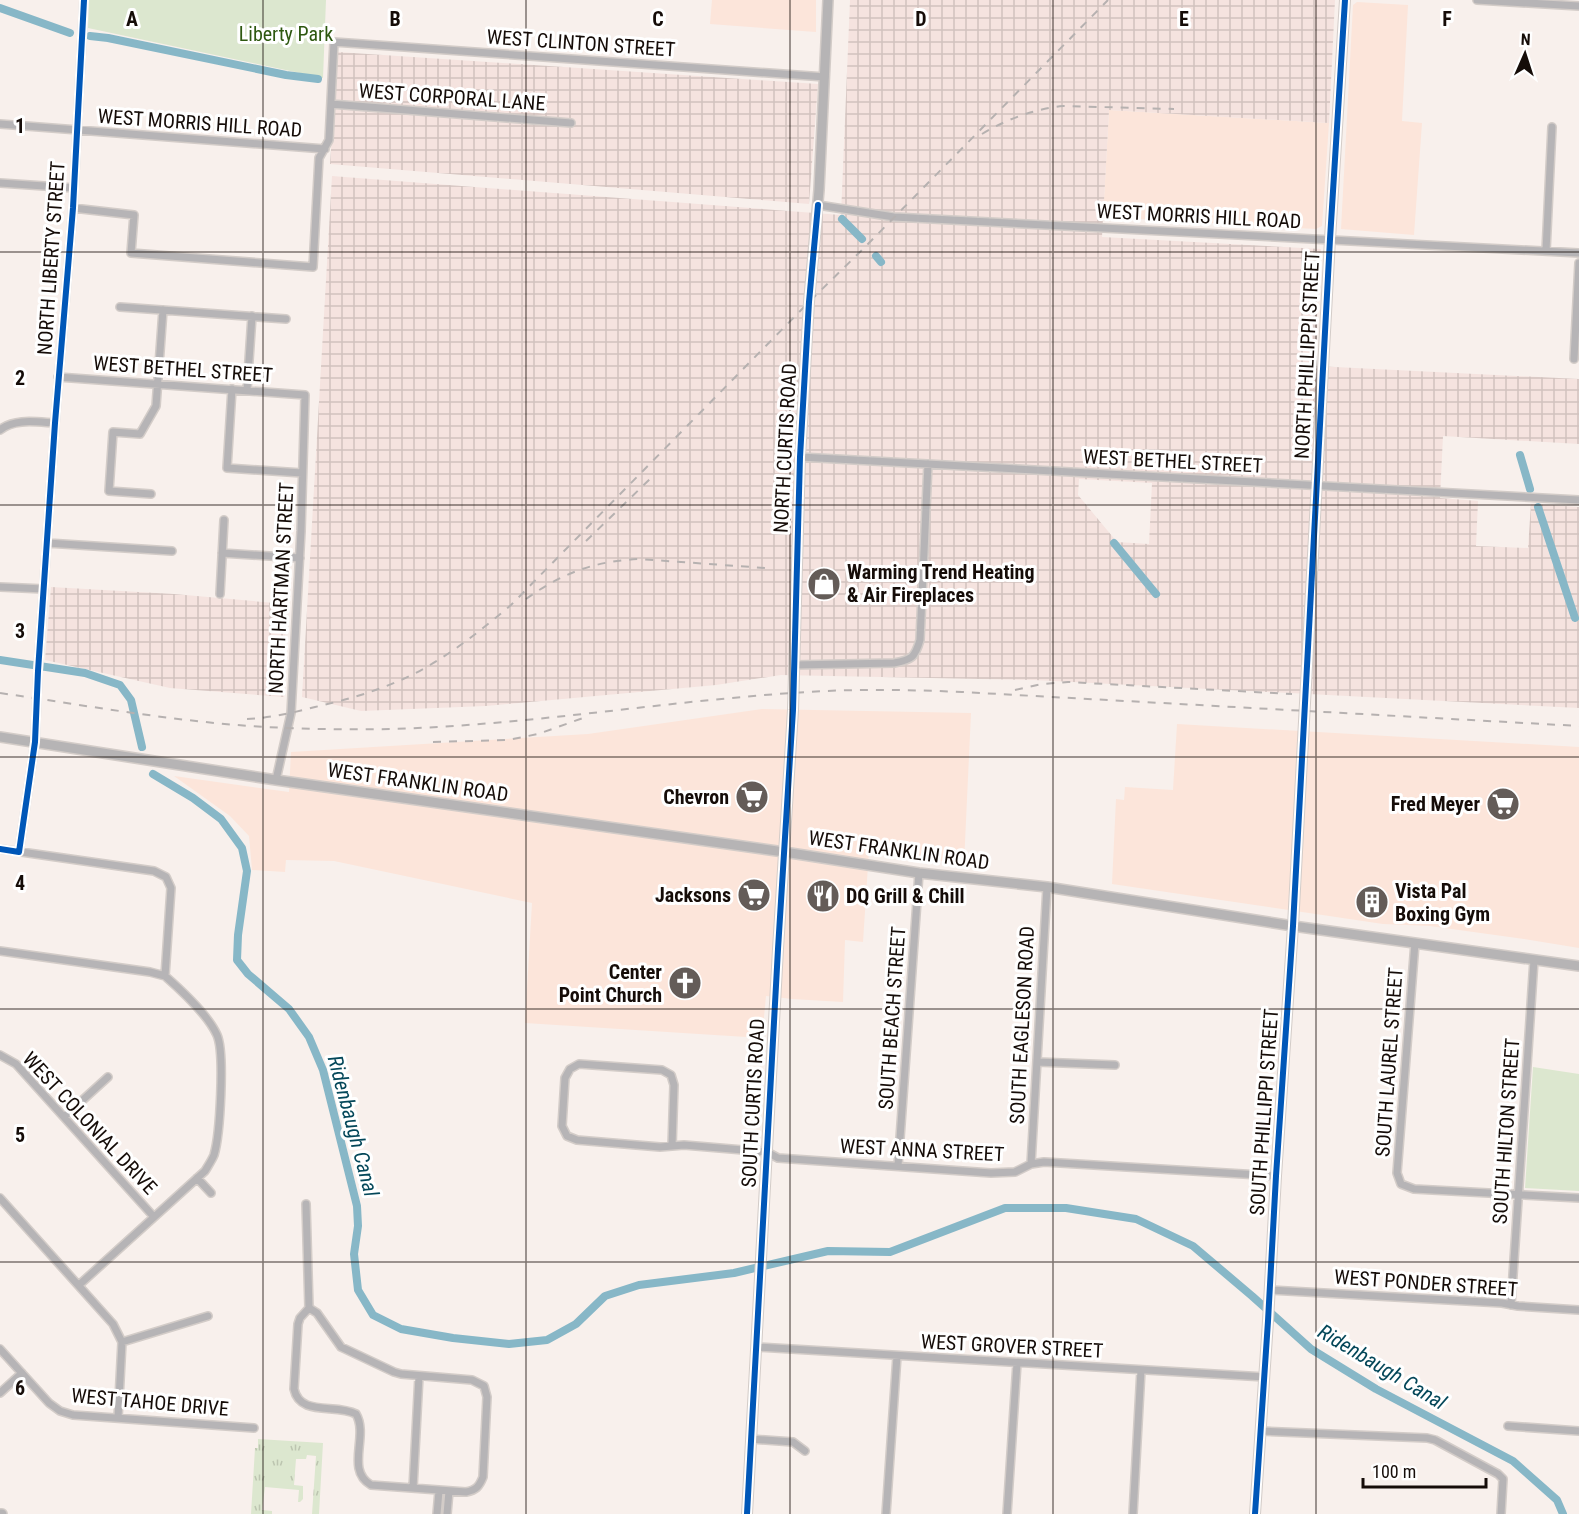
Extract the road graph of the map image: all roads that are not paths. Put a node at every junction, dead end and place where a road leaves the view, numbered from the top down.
1 (84, 0) edge
2 (828, 0) edge
3 (1346, 0) edge
4 (1477, 0) edge
5 (1579, 6) edge
6 (825, 77) junction
7 (330, 104) junction
8 (571, 123) dead end
9 (0, 124) edge
10 (1552, 127) dead end
11 (77, 130) junction
12 (325, 149) junction
13 (0, 183) edge
14 (74, 188) junction
15 (818, 205) junction
16 (73, 208) junction
17 (1330, 239) junction
18 (1546, 251) junction
19 (1579, 253) edge
20 (1579, 263) edge
21 (120, 307) dead end
22 (163, 310) junction
23 (252, 316) junction
24 (286, 319) dead end
25 (1574, 359) dead end
26 (58, 377) junction
27 (158, 384) junction
28 (232, 389) junction
29 (247, 390) junction
30 (305, 395) joint
31 (54, 423) junction
32 (0, 430) edge
33 (800, 457) junction
34 (928, 464) junction
35 (302, 473) junction
36 (1317, 485) junction
37 (151, 494) dead end
38 (1579, 500) edge
39 (224, 520) dead end
40 (47, 543) junction
41 (172, 551) dead end
42 (222, 554) junction
43 (300, 558) junction
44 (0, 586) edge
45 (44, 589) junction
46 (220, 594) dead end
47 (794, 664) junction
48 (793, 693) joint
49 (1304, 712) joint
50 (0, 738) edge
51 (35, 742) junction
52 (276, 780) junction
53 (0, 849) edge
54 (19, 852) junction
55 (784, 852) junction
56 (919, 873) junction
57 (1047, 887) junction
58 (1293, 926) junction
59 (1415, 943) junction
60 (0, 951) edge
61 (1534, 960) junction
62 (1579, 966) edge
63 (165, 976) junction
64 (0, 1055) edge
65 (1037, 1062) junction
66 (1115, 1065) dead end
67 (108, 1077) dead end
68 (64, 1117) junction
69 (672, 1146) junction
70 (767, 1152) junction
71 (1030, 1164) junction
72 (898, 1166) junction
73 (1276, 1176) junction
74 (197, 1178) junction
75 (211, 1193) dead end
76 (1519, 1195) junction
77 (0, 1198) edge
78 (1579, 1198) edge
79 (306, 1204) dead end
80 (154, 1217) junction
81 (79, 1285) junction
82 (1270, 1290) junction
83 (1511, 1305) junction
84 (309, 1308) junction
85 (1579, 1310) edge
86 (208, 1316) dead end
87 (122, 1342) junction
88 (756, 1347) junction
89 (0, 1349) edge
90 (897, 1356) junction
91 (1017, 1363) junction
92 (1141, 1370) junction
93 (22, 1373) junction
94 (419, 1376) junction
95 (1265, 1377) junction
96 (0, 1394) edge
97 (118, 1418) junction
98 (1508, 1426) dead end
99 (254, 1428) dead end
100 (1262, 1431) junction
101 (1579, 1431) edge
102 (751, 1439) junction
103 (805, 1451) dead end
104 (413, 1488) junction
105 (439, 1491) junction
106 (449, 1491) junction
107 (437, 1514) edge
108 (447, 1514) edge
109 (747, 1514) edge
110 (886, 1514) edge
111 (1007, 1514) edge
112 (1133, 1514) edge
113 (1255, 1514) edge
114 (1501, 1514) edge

1 - 11 street, NORTH LIBERTY STREET
2 - 6 street, NORTH CURTIS ROAD
3 - 17 street, NORTH PHILLIPPI STREET
4 - 5 street
6 - 7 street, WEST CLINTON STREET
6 - 15 street, NORTH CURTIS ROAD
7 - 8 street, WEST CORPORAL LANE
7 - 12 street
9 - 11 street, WEST MORRIS HILL ROAD
10 - 18 street
11 - 12 street, WEST MORRIS HILL ROAD
11 - 14 street, NORTH LIBERTY STREET
12 - 16 street
13 - 14 street
14 - 16 street, NORTH LIBERTY STREET
15 - 17 street, WEST MORRIS HILL ROAD
15 - 33 street, NORTH CURTIS ROAD
16 - 26 street, NORTH LIBERTY STREET
17 - 18 street, WEST MORRIS HILL ROAD
17 - 36 street, NORTH PHILLIPPI STREET
18 - 19 street, WEST MORRIS HILL ROAD
20 - 25 street
21 - 22 street
22 - 23 street
22 - 27 street
23 - 24 street
23 - 29 street
26 - 27 street, WEST BETHEL STREET
26 - 31 street, NORTH LIBERTY STREET
27 - 28 street, WEST BETHEL STREET
27 - 37 street
28 - 29 street, WEST BETHEL STREET
28 - 35 street
29 - 30 street, WEST BETHEL STREET
30 - 35 street, NORTH HARTMAN STREET
31 - 32 street
31 - 40 street, NORTH LIBERTY STREET
33 - 34 street, WEST BETHEL STREET
33 - 47 street, NORTH CURTIS ROAD
34 - 36 street, WEST BETHEL STREET
34 - 47 street
35 - 43 street, NORTH HARTMAN STREET
36 - 38 street, WEST BETHEL STREET
36 - 49 street, NORTH PHILLIPPI STREET
39 - 42 street
40 - 41 street
40 - 45 street, NORTH LIBERTY STREET
42 - 43 street
42 - 46 street
43 - 52 street, NORTH HARTMAN STREET
44 - 45 street
45 - 51 street, NORTH LIBERTY STREET
47 - 48 street, NORTH CURTIS ROAD
48 - 55 street, SOUTH CURTIS ROAD
49 - 58 street, SOUTH PHILLIPPI STREET
50 - 51 street, WEST FRANKLIN ROAD
51 - 52 street, WEST FRANKLIN ROAD
51 - 54 street, NORTH LIBERTY STREET
52 - 55 street, WEST FRANKLIN ROAD
53 - 54 street
54 - 63 street
55 - 56 street, WEST FRANKLIN ROAD
55 - 70 street, SOUTH CURTIS ROAD
56 - 57 street, WEST FRANKLIN ROAD
56 - 72 street, SOUTH BEACH STREET
57 - 58 street, WEST FRANKLIN ROAD
57 - 65 street, SOUTH EAGLESON ROAD
58 - 59 street, WEST FRANKLIN ROAD
58 - 73 street, SOUTH PHILLIPPI STREET
59 - 61 street, WEST FRANKLIN ROAD
59 - 76 street, SOUTH LAUREL STREET
60 - 63 street
61 - 62 street, WEST FRANKLIN ROAD
61 - 76 street, SOUTH HILTON STREET
63 - 74 street
64 - 68 street, WEST COLONIAL DRIVE
65 - 66 street
65 - 71 street, SOUTH EAGLESON ROAD
67 - 68 street
68 - 80 street, WEST COLONIAL DRIVE
69 - 69 street, WEST ANNA STREET
69 - 70 street, WEST ANNA STREET
70 - 72 street, WEST ANNA STREET
70 - 88 street, SOUTH CURTIS ROAD
71 - 72 street, WEST ANNA STREET
71 - 73 street, WEST ANNA STREET
73 - 82 street, SOUTH PHILLIPPI STREET
74 - 75 street
74 - 80 street
76 - 78 street
76 - 83 street, SOUTH HILTON STREET
77 - 81 street
79 - 84 street
80 - 81 street
81 - 87 street
82 - 83 street, WEST PONDER STREET
82 - 95 street, SOUTH PHILLIPPI STREET
83 - 85 street, WEST PONDER STREET
84 - 94 street
84 - 104 street
86 - 87 street
87 - 97 street
88 - 90 street, WEST GROVER STREET
88 - 102 street, SOUTH CURTIS ROAD
89 - 93 street, WEST TAHOE DRIVE
90 - 91 street, WEST GROVER STREET
90 - 110 street
91 - 92 street, WEST GROVER STREET
91 - 111 street
92 - 95 street, WEST GROVER STREET
92 - 112 street
93 - 96 street
93 - 97 street, WEST TAHOE DRIVE
94 - 104 street
94 - 106 street
95 - 100 street, SOUTH PHILLIPPI STREET
97 - 99 street, WEST TAHOE DRIVE
98 - 101 street
100 - 113 street, SOUTH PHILLIPPI STREET
100 - 114 street
102 - 103 street
102 - 109 street, SOUTH CURTIS ROAD
104 - 105 street
105 - 106 street
105 - 107 street
106 - 108 street

